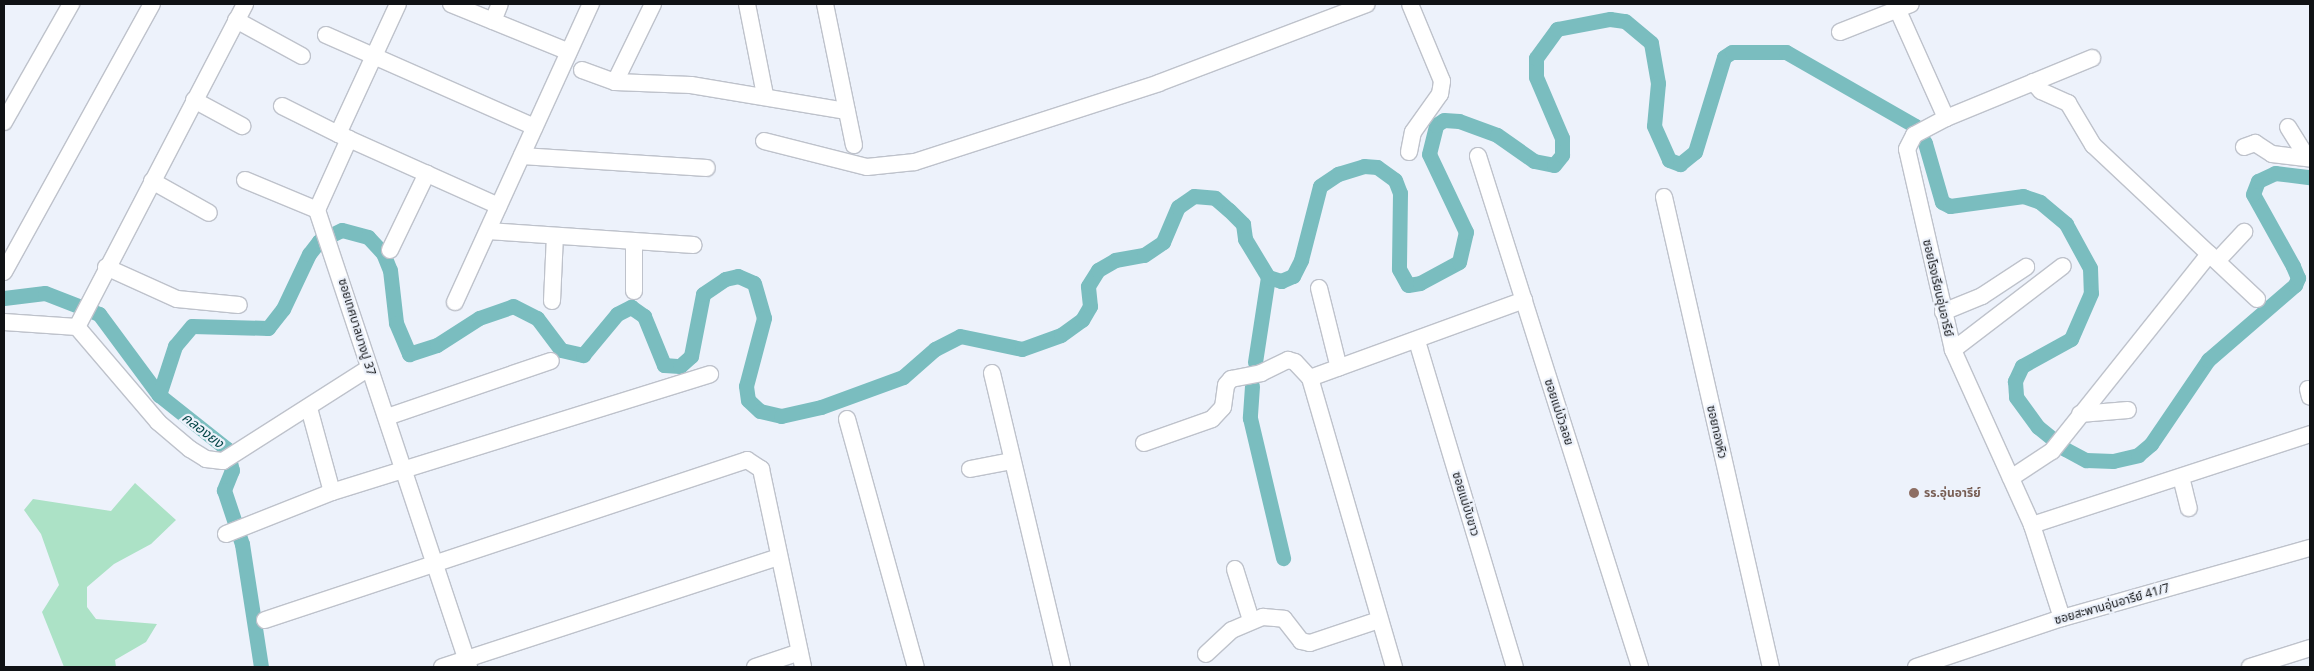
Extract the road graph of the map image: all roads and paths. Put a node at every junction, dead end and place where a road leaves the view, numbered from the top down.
1 (71, 4) edge
2 (152, 4) edge
3 (245, 4) edge
4 (398, 4) edge
5 (451, 4) edge
6 (500, 4) edge
7 (591, 4) edge
8 (653, 4) edge
9 (747, 4) edge
10 (825, 4) edge
11 (1367, 4) edge
12 (1410, 4) edge
13 (1901, 6) edge
14 (236, 20) junction
15 (493, 21) junction
16 (1840, 32) dead end
17 (326, 35) dead end
18 (569, 52) junction
19 (302, 56) dead end
20 (373, 58) junction
21 (2092, 58) dead end
22 (582, 70) dead end
23 (615, 82) junction
24 (2033, 82) junction
25 (765, 95) junction
26 (194, 100) junction
27 (282, 106) dead end
28 (847, 111) junction
29 (1946, 118) junction
30 (4, 122) edge
31 (242, 126) dead end
32 (535, 127) junction
33 (2288, 127) dead end
34 (344, 137) junction
35 (764, 142) dead end
36 (854, 145) dead end
37 (2244, 147) dead end
38 (1409, 152) dead end
39 (522, 156) junction
40 (1478, 156) dead end
41 (2309, 158) edge
42 (707, 168) dead end
43 (427, 173) junction
44 (245, 180) dead end
45 (152, 181) junction
46 (1664, 197) dead end
47 (499, 206) junction
48 (317, 210) junction
49 (209, 213) dead end
50 (488, 231) junction
51 (2244, 232) dead end
52 (555, 236) junction
53 (634, 243) junction
54 (694, 245) dead end
55 (390, 250) dead end
56 (2213, 258) junction
57 (2063, 266) dead end
58 (106, 267) junction
59 (2026, 267) dead end
60 (4, 272) edge
61 (1319, 288) dead end
62 (634, 291) dead end
63 (2257, 299) dead end
64 (1524, 300) junction
65 (552, 301) dead end
66 (454, 302) dead end
67 (239, 305) dead end
68 (1943, 312) junction
69 (81, 316) junction
70 (5, 318) edge
71 (1417, 341) junction
72 (1953, 350) junction
73 (551, 361) dead end
74 (369, 368) junction
75 (1339, 368) junction
76 (992, 373) dead end
77 (710, 374) dead end
78 (1310, 378) junction
79 (309, 408) junction
80 (2128, 410) dead end
81 (2080, 414) junction
82 (387, 417) junction
83 (847, 419) dead end
84 (2310, 434) edge
85 (1144, 443) dead end
86 (1012, 461) junction
87 (403, 469) junction
88 (970, 470) dead end
89 (2181, 477) junction
90 (2011, 478) junction
91 (332, 492) junction
92 (2189, 508) dead end
93 (2032, 526) junction
94 (232, 532) dead end
95 (2310, 548) edge
96 (779, 557) junction
97 (436, 565) junction
98 (1235, 569) dead end
99 (2062, 618) junction
100 (265, 620) dead end
101 (1251, 620) junction
102 (1379, 620) junction
103 (2310, 648) edge
104 (1206, 654) dead end
105 (801, 660) edge
106 (468, 663) edge
107 (442, 667) edge
108 (755, 667) edge
109 (916, 667) edge
110 (1062, 667) edge
111 (1394, 667) edge
112 (1515, 667) edge
113 (1640, 667) edge
114 (1770, 667) edge
115 (1916, 667) edge
116 (2250, 667) edge

1 - 30 street
2 - 60 street
3 - 14 street
4 - 20 street
5 - 15 street
6 - 15 street
7 - 18 street
8 - 23 street
9 - 25 street
10 - 28 street
11 - 35 street
12 - 38 street
13 - 16 street
13 - 29 street
14 - 19 street
14 - 26 street
15 - 18 street
17 - 20 street
18 - 32 street
20 - 32 street
20 - 34 street
21 - 24 street, ซอยโรงเรียนอุ่นอารีย์
22 - 23 street
23 - 25 street
24 - 29 street, ซอยโรงเรียนอุ่นอารีย์
24 - 56 street
25 - 28 street
26 - 31 street
26 - 45 street
27 - 34 street
28 - 36 street
29 - 68 street, ซอยโรงเรียนอุ่นอารีย์
32 - 39 street
33 - 41 street
34 - 43 street
34 - 48 street
37 - 41 street
39 - 42 street
39 - 47 street
40 - 64 street, ซอยแม่บัวลอย
43 - 47 street
43 - 55 street
44 - 48 street
45 - 49 street
45 - 58 street
46 - 114 street, ซอยทองหิว
47 - 50 street
48 - 74 street, ซอยเทศบาลบางปู 37
50 - 52 street
50 - 66 street
51 - 56 street
52 - 53 street
52 - 65 street
53 - 54 street
53 - 62 street
56 - 63 street
56 - 81 street
57 - 72 street
58 - 67 street
58 - 69 street
59 - 68 street
61 - 75 street
64 - 71 street
64 - 113 street, ซอยแม่บัวลอย
68 - 72 street, ซอยโรงเรียนอุ่นอารีย์
69 - 70 street
69 - 79 street
71 - 75 street
71 - 112 street, ซอยแม่บับขาว
72 - 90 street, ซอยโรงเรียนอุ่นอารีย์
73 - 82 street
74 - 79 street
74 - 82 street, ซอยเทศบาลบางปู 37
75 - 78 street
76 - 86 street
77 - 87 street
78 - 85 street
78 - 102 street
79 - 91 street
80 - 81 street
81 - 90 street
82 - 87 street, ซอยเทศบาลบางปู 37
83 - 109 street
84 - 89 street
86 - 88 street
86 - 110 street
87 - 91 street
87 - 97 street, ซอยเทศบาลบางปู 37
89 - 92 street
89 - 93 street
90 - 93 street, ซอยโรงเรียนอุ่นอารีย์
91 - 94 street
93 - 99 street, ซอยโรงเรียนอุ่นอารีย์
95 - 99 street, ซอยสะพานอุ่นอารีย์ 41/7
96 - 97 street
96 - 105 street
96 - 106 street
97 - 100 street
97 - 106 street, ซอยเทศบาลบางปู 37
98 - 101 street
99 - 115 street, ซอยสะพานอุ่นอารีย์ 41/7
101 - 102 street
101 - 104 street
102 - 111 street
103 - 116 street
105 - 108 street
106 - 107 street

